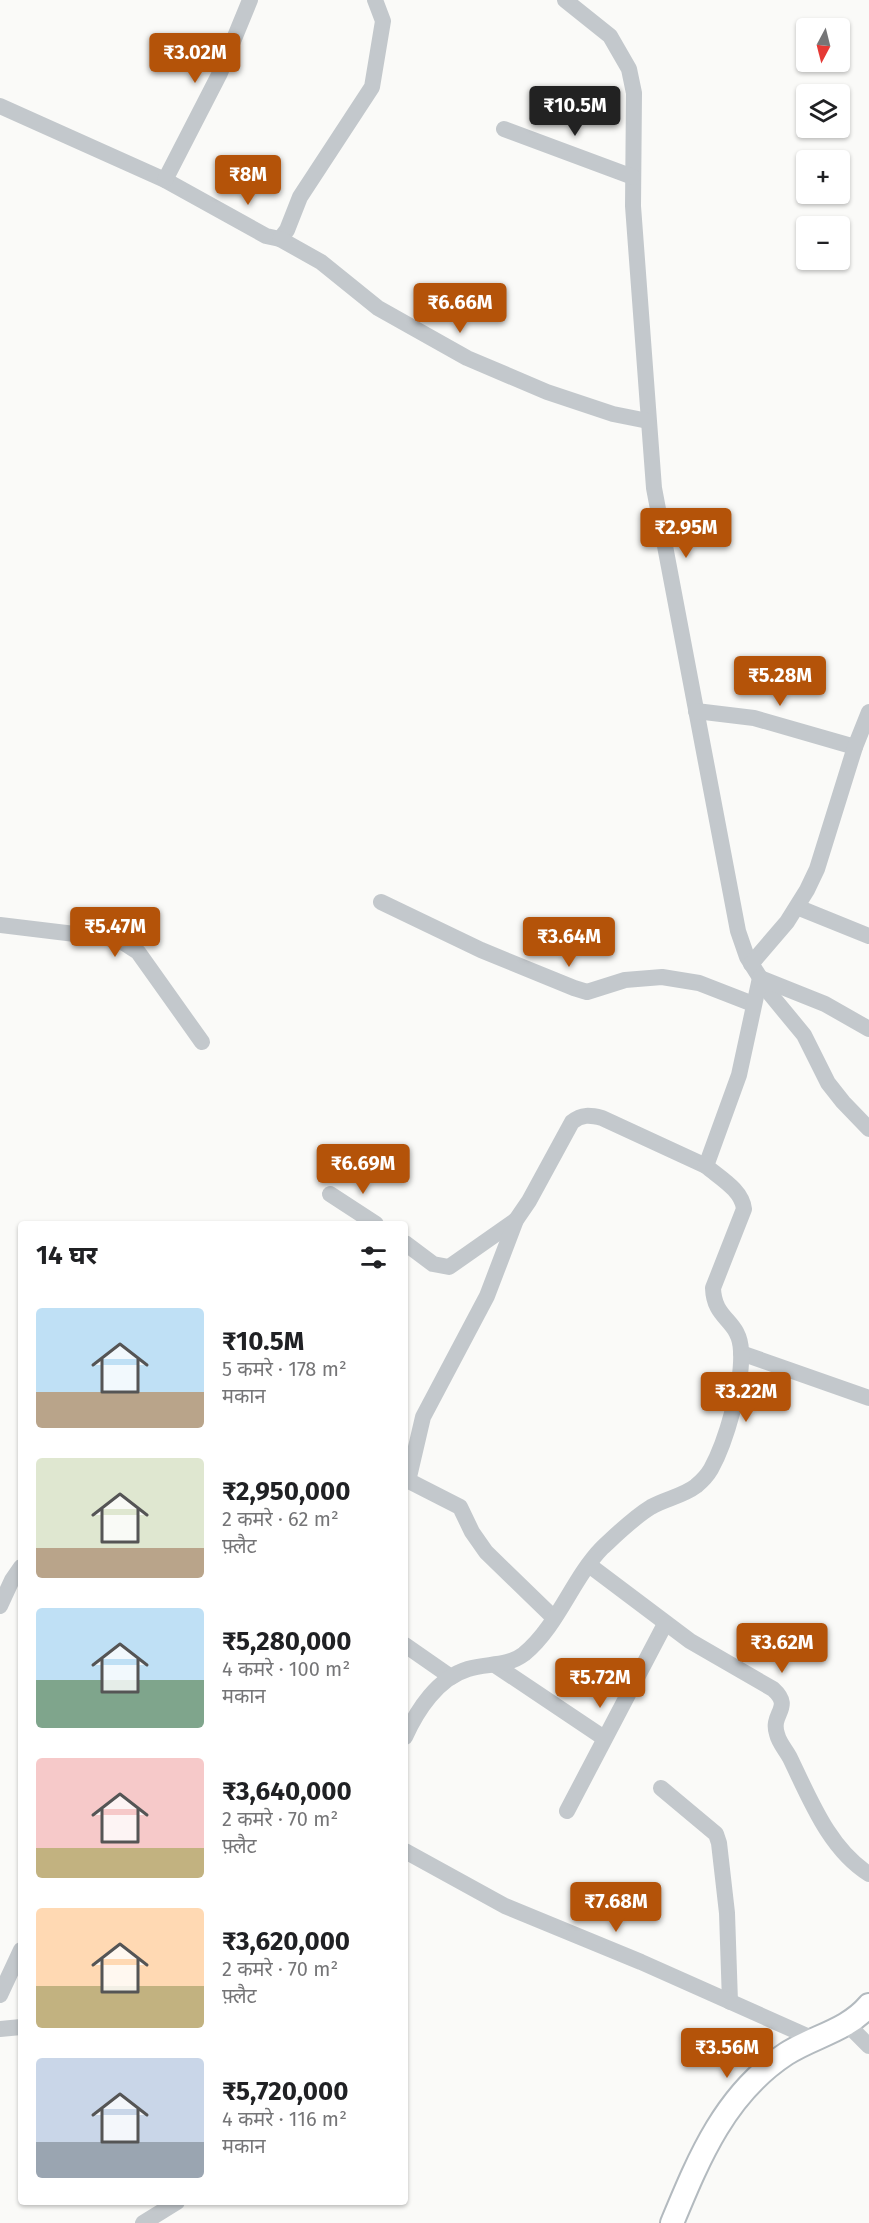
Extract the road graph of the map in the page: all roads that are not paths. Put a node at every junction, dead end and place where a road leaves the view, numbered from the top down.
1 (250, 0) edge
2 (375, 0) edge
3 (566, 0) edge
4 (585, 7) edge
5 (0, 106) edge
6 (504, 129) dead end
7 (633, 177) junction
8 (165, 180) junction
9 (280, 239) junction
10 (648, 421) junction
11 (696, 711) junction
12 (869, 712) edge
13 (861, 743) edge
14 (381, 902) dead end
15 (797, 907) junction
16 (0, 925) edge
17 (869, 936) edge
18 (755, 971) junction
19 (753, 1004) junction
20 (869, 1029) edge
21 (202, 1041) dead end
22 (869, 1129) edge
23 (706, 1166) junction
24 (330, 1194) dead end
25 (516, 1220) junction
26 (371, 1221) edge
27 (408, 1245) edge
28 (741, 1353) junction
29 (869, 1398) edge
30 (408, 1476) edge
31 (408, 1480) edge
32 (589, 1565) junction
33 (18, 1571) edge
34 (0, 1606) edge
35 (554, 1618) junction
36 (665, 1624) junction
37 (408, 1647) edge
38 (495, 1665) junction
39 (452, 1677) junction
40 (408, 1732) edge
41 (604, 1738) junction
42 (661, 1788) dead end
43 (567, 1811) dead end
44 (408, 1853) edge
45 (869, 1874) edge
46 (18, 1955) edge
47 (2, 1981) edge
48 (730, 2002) junction
49 (869, 2005) edge
50 (847, 2024) junction
51 (18, 2027) edge
52 (0, 2029) edge
53 (816, 2040) junction
54 (869, 2046) edge
55 (172, 2205) edge
56 (143, 2223) edge
57 (672, 2223) edge

1 - 8 street
2 - 9 street
3 - 4 street
4 - 7 street
5 - 8 street
6 - 7 street
7 - 10 street
8 - 9 street
9 - 10 street
10 - 11 street
11 - 13 street
11 - 18 street
12 - 13 street
13 - 15 street
14 - 19 street
15 - 17 street
15 - 18 street
16 - 21 street
18 - 19 street
18 - 20 street
18 - 22 street
19 - 23 street
23 - 25 street
23 - 28 street
24 - 26 street
25 - 27 street
25 - 30 street
28 - 29 street
28 - 32 street
31 - 35 street
32 - 35 street
32 - 36 street
33 - 34 street
35 - 38 street
36 - 41 street
36 - 45 street
37 - 39 street
38 - 39 street
38 - 41 street
39 - 40 street
41 - 43 street
42 - 48 street
44 - 48 street
46 - 47 street
48 - 53 street
49 - 50 street
50 - 53 street
50 - 54 street
51 - 52 street
53 - 57 street
55 - 56 street

